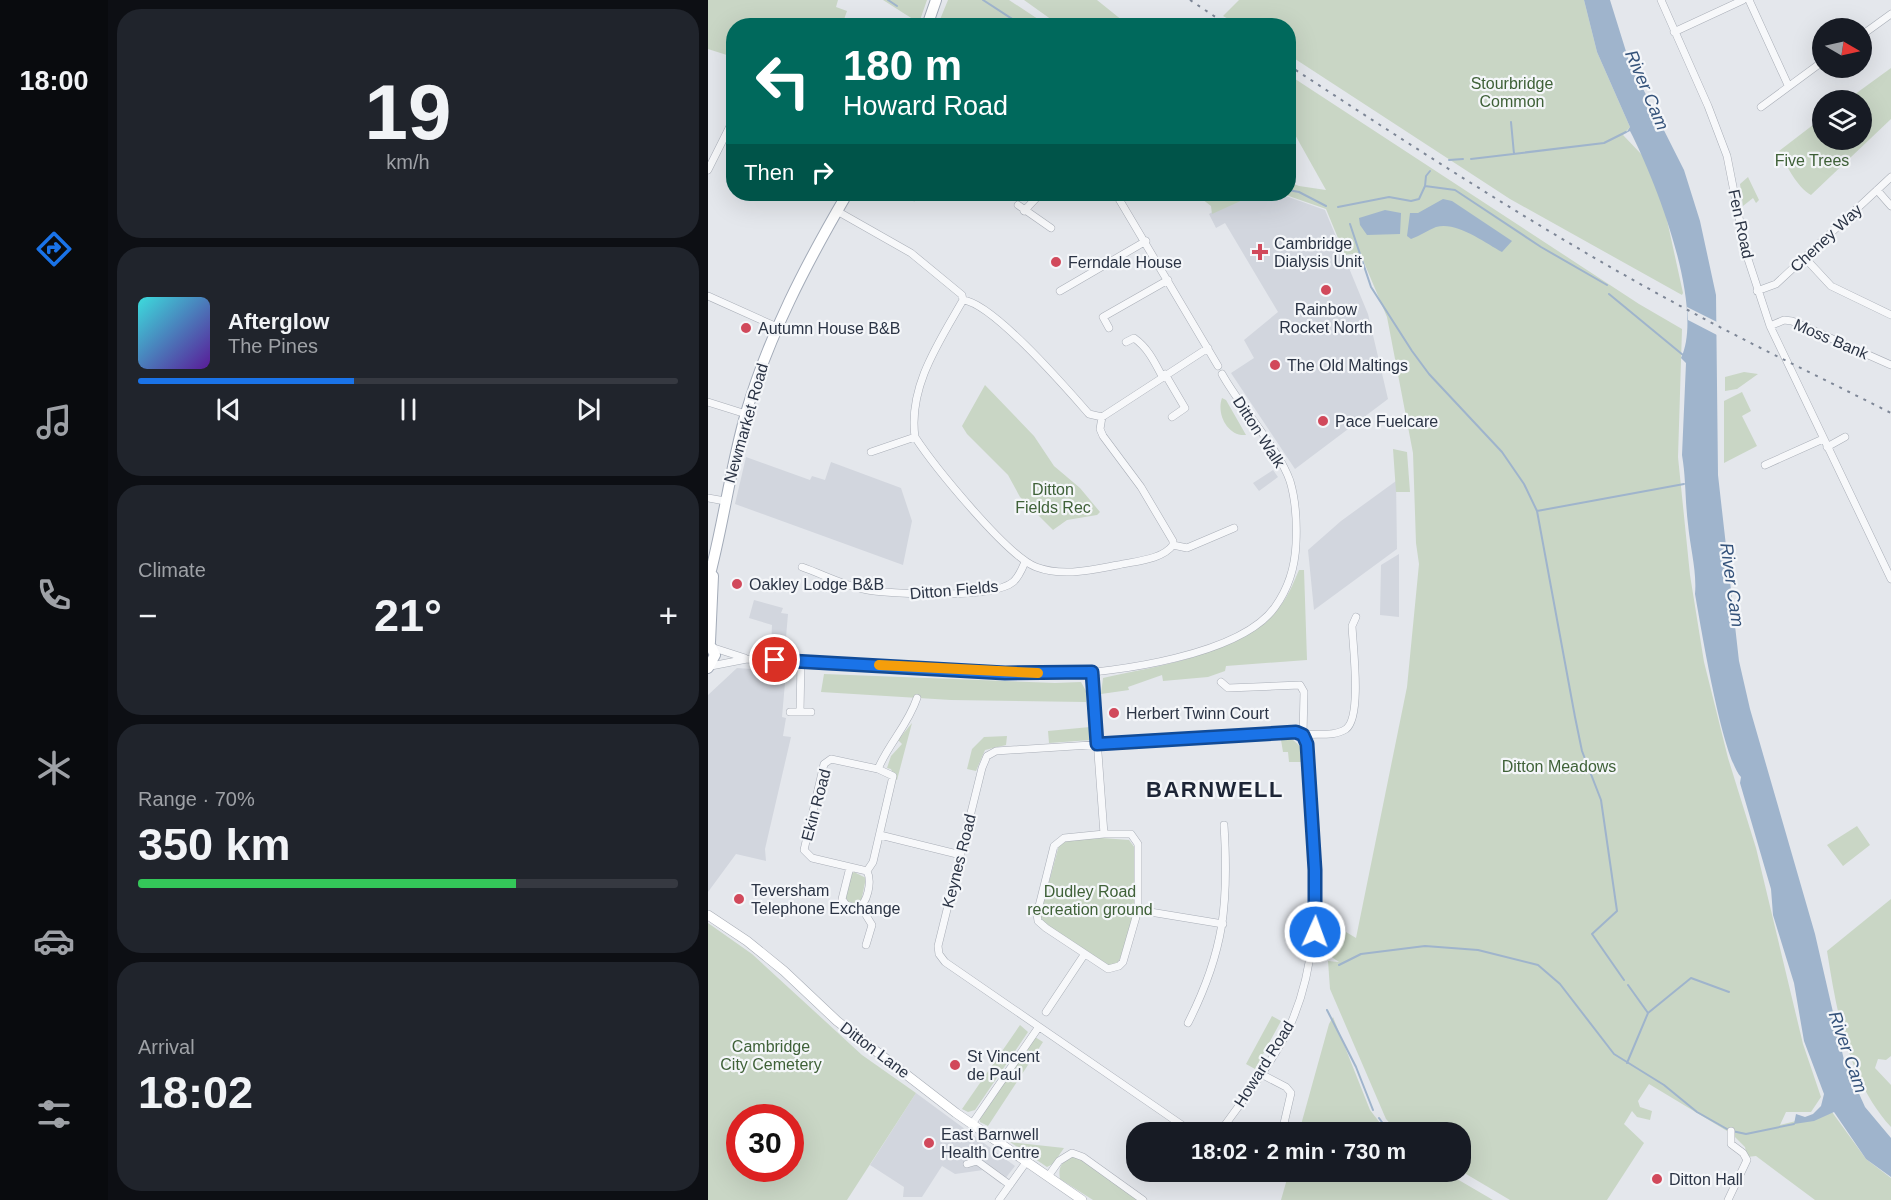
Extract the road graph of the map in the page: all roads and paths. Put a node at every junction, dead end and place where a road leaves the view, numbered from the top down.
1 (936, 0) edge
2 (1661, 0) edge
3 (1743, 0) edge
4 (1749, 0) edge
5 (1891, 14) edge
6 (930, 18) edge
7 (1872, 28) edge
8 (1674, 32) junction
9 (1812, 69) edge
10 (1788, 85) junction
11 (1761, 108) dead end
12 (726, 134) edge
13 (708, 170) edge
14 (1891, 177) edge
15 (1877, 190) junction
16 (843, 201) edge
17 (1033, 201) edge
18 (1120, 201) edge
19 (1018, 205) dead end
20 (1891, 206) edge
21 (1024, 211) junction
22 (837, 212) junction
23 (1051, 228) dead end
24 (1146, 241) junction
25 (1805, 258) junction
26 (1168, 280) junction
27 (1060, 291) dead end
28 (1757, 291) junction
29 (708, 296) edge
30 (963, 300) junction
31 (1891, 315) edge
32 (1770, 326) junction
33 (777, 327) junction
34 (1109, 328) dead end
35 (1126, 342) dead end
36 (1208, 348) junction
37 (1891, 365) edge
38 (1218, 366) dead end
39 (1222, 374) dead end
40 (1164, 375) junction
41 (708, 402) edge
42 (746, 414) junction
43 (1102, 417) junction
44 (1172, 417) dead end
45 (1845, 437) dead end
46 (915, 438) junction
47 (1823, 439) junction
48 (1827, 447) junction
49 (871, 452) dead end
50 (1765, 465) dead end
51 (708, 498) edge
52 (725, 501) junction
53 (1234, 528) dead end
54 (1173, 545) junction
55 (1025, 562) junction
56 (713, 564) junction
57 (802, 567) dead end
58 (1891, 579) edge
59 (708, 582) edge
60 (1356, 617) dead end
61 (710, 644) edge
62 (747, 659) junction
63 (801, 661) junction
64 (709, 667) edge
65 (1092, 672) junction
66 (1221, 682) dead end
67 (916, 698) dead end
68 (790, 712) dead end
69 (800, 712) junction
70 (811, 712) dead end
71 (1303, 735) junction
72 (1097, 744) junction
73 (878, 769) junction
74 (1224, 825) dead end
75 (1104, 834) junction
76 (880, 835) junction
77 (961, 855) junction
78 (850, 867) junction
79 (867, 871) junction
80 (861, 907) junction
81 (1138, 910) junction
82 (708, 915) edge
83 (1223, 924) junction
84 (866, 945) dead end
85 (1084, 955) junction
86 (1046, 1012) dead end
87 (1188, 1023) dead end
88 (1038, 1028) junction
89 (1261, 1074) junction
90 (1177, 1122) edge
91 (1227, 1122) edge
92 (1284, 1122) edge
93 (972, 1124) junction
94 (1731, 1131) dead end
95 (1026, 1161) junction
96 (967, 1164) dead end
97 (1049, 1175) junction
98 (1010, 1185) junction
99 (999, 1200) edge
100 (1082, 1200) edge
101 (1143, 1200) edge
102 (1728, 1200) edge

1 - 6 main road
2 - 8 street, Fen Road
3 - 8 street
4 - 10 street
5 - 7 street
8 - 28 street, Fen Road
9 - 10 street
10 - 11 street
12 - 13 street
14 - 15 street, Cheney Way
15 - 20 street
15 - 25 street, Cheney Way
16 - 22 main road, Newmarket Road
17 - 21 street
18 - 24 street
19 - 21 street
21 - 23 street
22 - 30 street
22 - 33 main road, Newmarket Road
24 - 26 street
24 - 27 street
25 - 28 street, Cheney Way
25 - 31 street
26 - 34 street
26 - 36 street
28 - 32 street, Fen Road
29 - 33 street
30 - 43 street
30 - 46 street
32 - 37 street, Moss Bank
32 - 47 street, Fen Road
33 - 42 main road, Newmarket Road
35 - 40 street
36 - 38 street
36 - 40 street
39 - 65 street, Ditton Walk
40 - 43 street
40 - 44 street
41 - 42 street
42 - 52 main road, Newmarket Road
43 - 54 street
45 - 48 street
46 - 49 street
46 - 55 street
47 - 48 street, Fen Road
47 - 50 street
48 - 58 street, Fen Road
51 - 52 street
52 - 56 main road, Newmarket Road
53 - 54 street
54 - 55 street
55 - 57 street, Ditton Fields
56 - 59 main road, Newmarket Road
56 - 61 main road, Newmarket Road
60 - 71 street
61 - 62 street
61 - 64 main road, Newmarket Road
62 - 63 street
62 - 64 street
63 - 65 street
63 - 69 street
65 - 72 street
66 - 71 street, Howard Road
67 - 73 street
68 - 69 street
69 - 70 street
71 - 72 street
71 - 89 street, Howard Road
72 - 75 street
72 - 77 street, Keynes Road
73 - 76 street
73 - 78 street, Ekin Road
74 - 83 street
75 - 81 street
75 - 85 street
76 - 77 street
76 - 79 street
77 - 88 street, Keynes Road
78 - 79 street, Ekin Road
78 - 80 street
79 - 80 street
80 - 84 street
81 - 83 street
81 - 85 street
82 - 93 main road, Ditton Lane
83 - 87 street
85 - 86 street
88 - 90 street
88 - 93 street
89 - 91 street, Howard Road
89 - 92 street
93 - 95 main road, Ditton Lane
94 - 102 street
95 - 97 main road, Ditton Lane
95 - 98 street
96 - 98 street
97 - 100 main road, Ditton Lane
97 - 101 street
98 - 99 street

